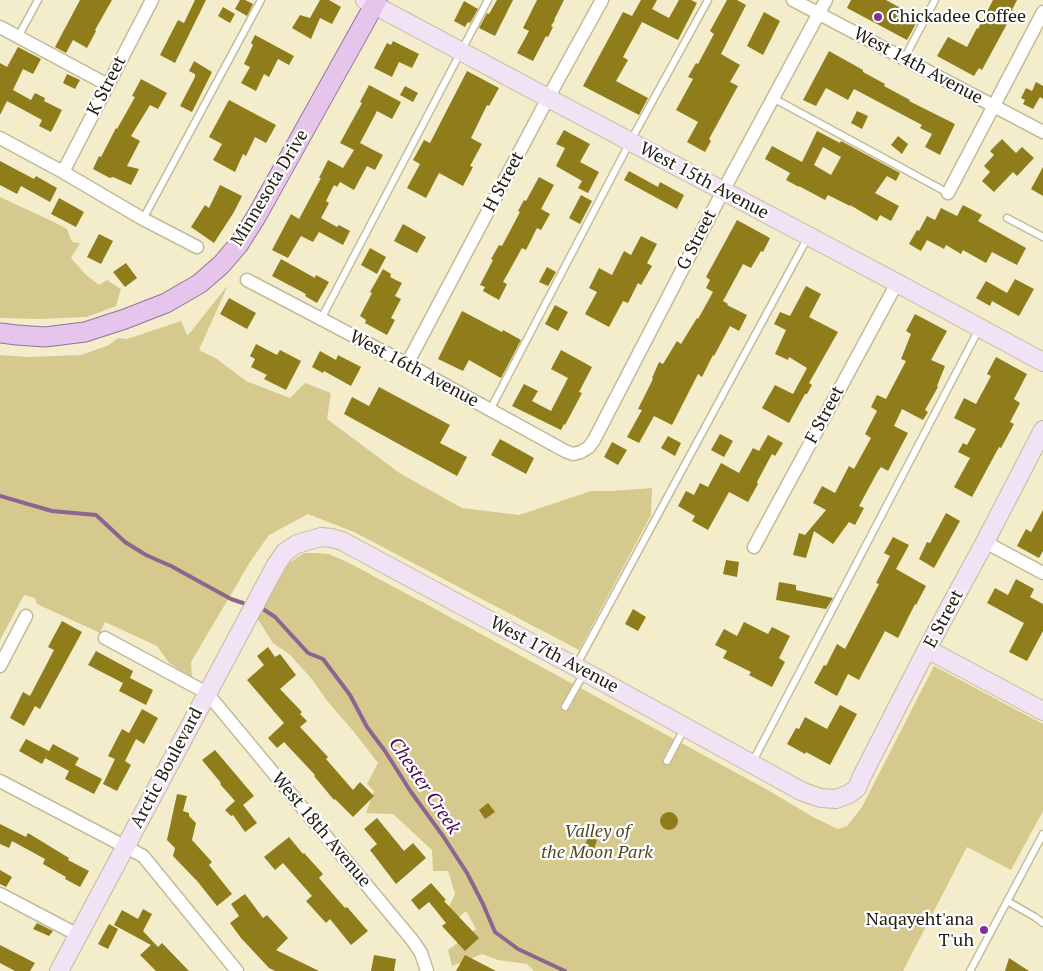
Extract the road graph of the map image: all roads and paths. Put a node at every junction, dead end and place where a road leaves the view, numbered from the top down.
1 (38, 0) edge
2 (152, 0) edge
3 (261, 0) edge
4 (488, 0) edge
5 (602, 0) edge
6 (708, 0) edge
7 (793, 0) edge
8 (826, 0) edge
9 (932, 1) edge
10 (372, 2) edge
11 (1043, 12) edge
12 (818, 14) junction
13 (0, 27) edge
14 (18, 37) junction
15 (460, 52) junction
16 (904, 59) junction
17 (108, 85) junction
18 (548, 98) junction
19 (773, 98) junction
20 (993, 106) junction
21 (1043, 132) edge
22 (0, 138) edge
23 (630, 142) junction
24 (63, 172) junction
25 (723, 191) junction
26 (948, 193) joint
27 (1007, 218) dead end
28 (143, 219) junction
29 (809, 236) junction
30 (1043, 237) edge
31 (197, 247) dead end
32 (247, 280) dead end
33 (897, 282) junction
34 (321, 319) junction
35 (980, 328) junction
36 (0, 333) edge
37 (1043, 362) edge
38 (407, 364) junction
39 (490, 410) junction
40 (1043, 430) edge
41 (581, 452) joint
42 (985, 542) junction
43 (754, 547) dead end
44 (276, 565) joint
45 (1043, 573) edge
46 (26, 616) dead end
47 (105, 638) dead end
48 (927, 649) junction
49 (0, 666) edge
50 (580, 669) junction
51 (207, 693) junction
52 (566, 708) dead end
53 (1043, 711) edge
54 (685, 727) junction
55 (667, 761) dead end
56 (752, 764) junction
57 (0, 781) edge
58 (836, 799) joint
59 (1043, 834) edge
60 (126, 846) junction
61 (0, 894) edge
62 (1007, 901) junction
63 (1043, 923) edge
64 (78, 935) junction
65 (59, 971) edge
66 (237, 971) edge
67 (427, 971) edge
68 (970, 971) edge

1 - 14 lane
2 - 17 street, K Street
3 - 28 lane
4 - 15 lane
5 - 18 street, H Street
6 - 23 lane
7 - 12 street, West 14th Avenue
8 - 12 street, G Street
9 - 16 lane
10 - 15 main road, West 15th Avenue
10 - 36 main road, Minnesota Drive
11 - 20 street
12 - 16 street, West 14th Avenue
12 - 19 street, G Street
13 - 14 street
14 - 17 street
15 - 18 main road, West 15th Avenue
15 - 34 lane
16 - 20 street, West 14th Avenue
17 - 24 street, K Street
18 - 23 main road, West 15th Avenue
18 - 38 street, H Street
19 - 25 street, G Street
19 - 26 lane
20 - 21 street, West 14th Avenue
20 - 26 street
22 - 24 street
23 - 25 main road, West 15th Avenue
23 - 39 lane
24 - 28 street
25 - 29 main road, West 15th Avenue
25 - 41 street, G Street
27 - 30 lane
28 - 31 street
29 - 33 main road, West 15th Avenue
29 - 50 lane
32 - 34 street, West 16th Avenue
33 - 35 main road, West 15th Avenue
33 - 43 street, F Street
34 - 38 street, West 16th Avenue
35 - 37 main road, West 15th Avenue
35 - 56 lane
38 - 39 street, West 16th Avenue
39 - 41 street, West 16th Avenue
40 - 42 main road, E Street
42 - 45 street
42 - 48 main road, E Street
44 - 50 main road, West 17th Avenue
44 - 51 main road, Arctic Boulevard
46 - 49 street
47 - 51 street
48 - 53 main road
48 - 58 main road, E Street
50 - 52 lane
50 - 54 main road, West 17th Avenue
51 - 60 main road, Arctic Boulevard
51 - 67 street, West 18th Avenue
54 - 55 lane
54 - 56 main road, West 17th Avenue
56 - 58 main road, West 17th Avenue
57 - 60 street
59 - 62 lane
60 - 64 main road, Arctic Boulevard
60 - 66 street
61 - 64 street
62 - 63 lane
62 - 68 lane
64 - 65 main road, Arctic Boulevard

